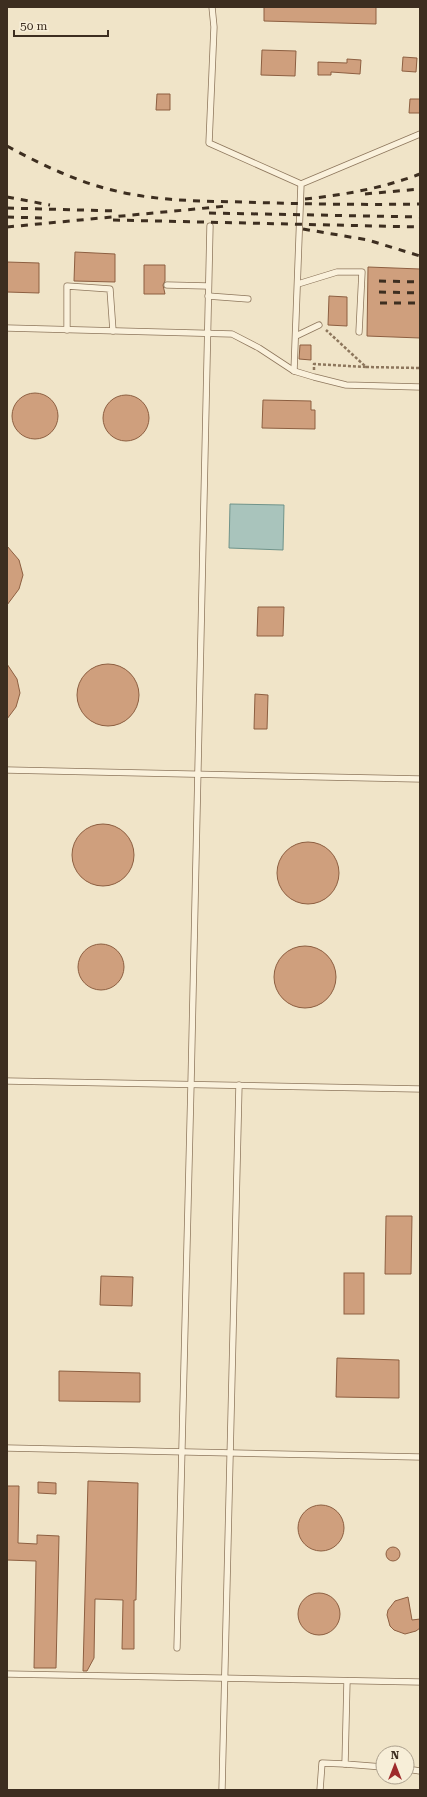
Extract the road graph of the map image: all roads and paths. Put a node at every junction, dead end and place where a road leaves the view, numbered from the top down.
1 (212, 7) edge
2 (420, 134) edge
3 (302, 184) junction
4 (210, 226) dead end
5 (298, 284) junction
6 (167, 285) dead end
7 (208, 286) junction
8 (208, 296) junction
9 (248, 299) dead end
10 (319, 325) joint
11 (7, 328) edge
12 (67, 330) junction
13 (113, 331) junction
14 (359, 332) dead end
15 (208, 333) junction
16 (296, 336) junction
17 (366, 367) junction
18 (420, 368) edge
19 (294, 371) junction
20 (314, 377) junction
21 (420, 387) edge
22 (7, 770) edge
23 (198, 773) junction
24 (420, 779) edge
25 (7, 1081) edge
26 (191, 1084) junction
27 (239, 1085) junction
28 (420, 1089) edge
29 (7, 1448) edge
30 (181, 1451) junction
31 (230, 1452) junction
32 (420, 1456) edge
33 (177, 1648) dead end
34 (7, 1674) edge
35 (225, 1678) junction
36 (347, 1681) junction
37 (420, 1682) edge
38 (345, 1764) junction
39 (375, 1766) edge
40 (222, 1790) edge
41 (320, 1790) edge

1 - 3 lane
2 - 3 lane
3 - 5 lane
4 - 7 lane
5 - 14 lane
5 - 16 lane
6 - 7 lane
7 - 8 lane
8 - 9 lane
8 - 15 lane
10 - 16 lane
10 - 17 path
11 - 12 lane
12 - 13 lane
12 - 13 lane
13 - 15 lane
15 - 19 lane
15 - 23 lane
16 - 19 lane
17 - 18 path
17 - 20 path
19 - 20 lane
20 - 21 lane
22 - 23 lane
23 - 24 lane
23 - 26 lane
25 - 26 lane
26 - 27 lane
26 - 30 lane
27 - 28 lane
27 - 31 lane
29 - 30 lane
30 - 31 lane
30 - 33 lane
31 - 32 lane
31 - 35 lane
34 - 35 lane
35 - 36 lane
35 - 40 lane
36 - 37 lane
36 - 38 lane
38 - 39 lane
38 - 41 lane

